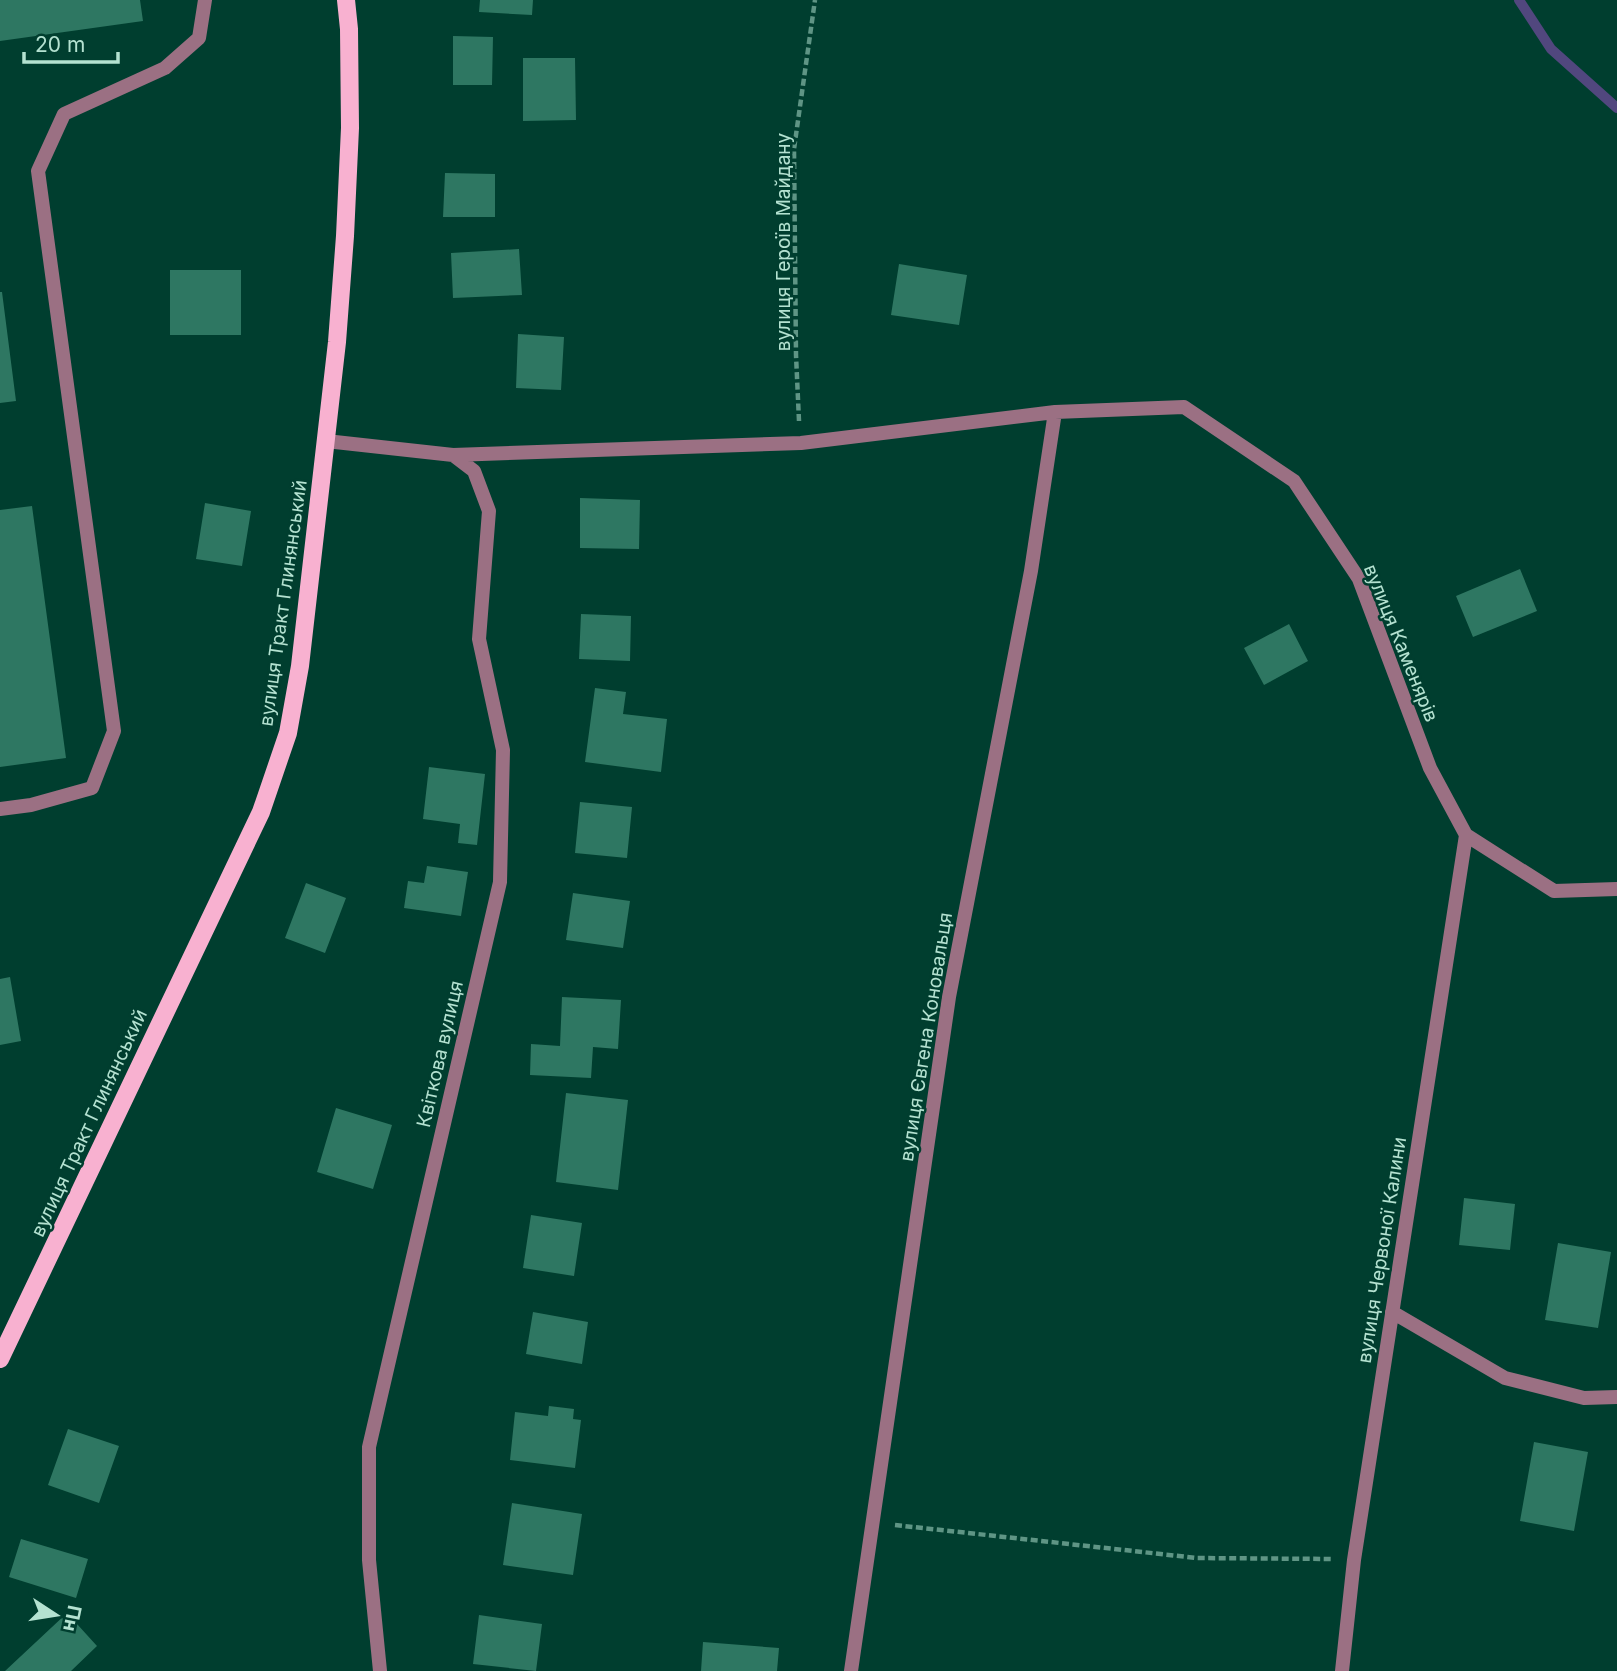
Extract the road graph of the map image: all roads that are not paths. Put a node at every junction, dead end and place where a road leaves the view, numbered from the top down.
1 (205, 0) edge
2 (346, 0) edge
3 (1055, 411) junction
4 (326, 441) junction
5 (453, 455) junction
6 (0, 808) edge
7 (1466, 835) junction
8 (1617, 889) edge
9 (1392, 1312) junction
10 (0, 1359) edge
11 (1617, 1397) edge
12 (380, 1671) edge
13 (851, 1671) edge
14 (1342, 1671) edge

1 - 6 street
2 - 4 main road, вулиця Тракт Глинянський
3 - 5 street, вулиця Каменярів
3 - 7 street, вулиця Каменярів
3 - 13 street, вулиця Євгена Коновальця
4 - 5 street, вулиця Каменярів
4 - 10 main road, вулиця Тракт Глинянський
5 - 12 street, Квіткова вулиця
7 - 8 street, вулиця Каменярів
7 - 9 street, вулиця Червоної Калини
9 - 11 street
9 - 14 street, вулиця Червоної Калини

